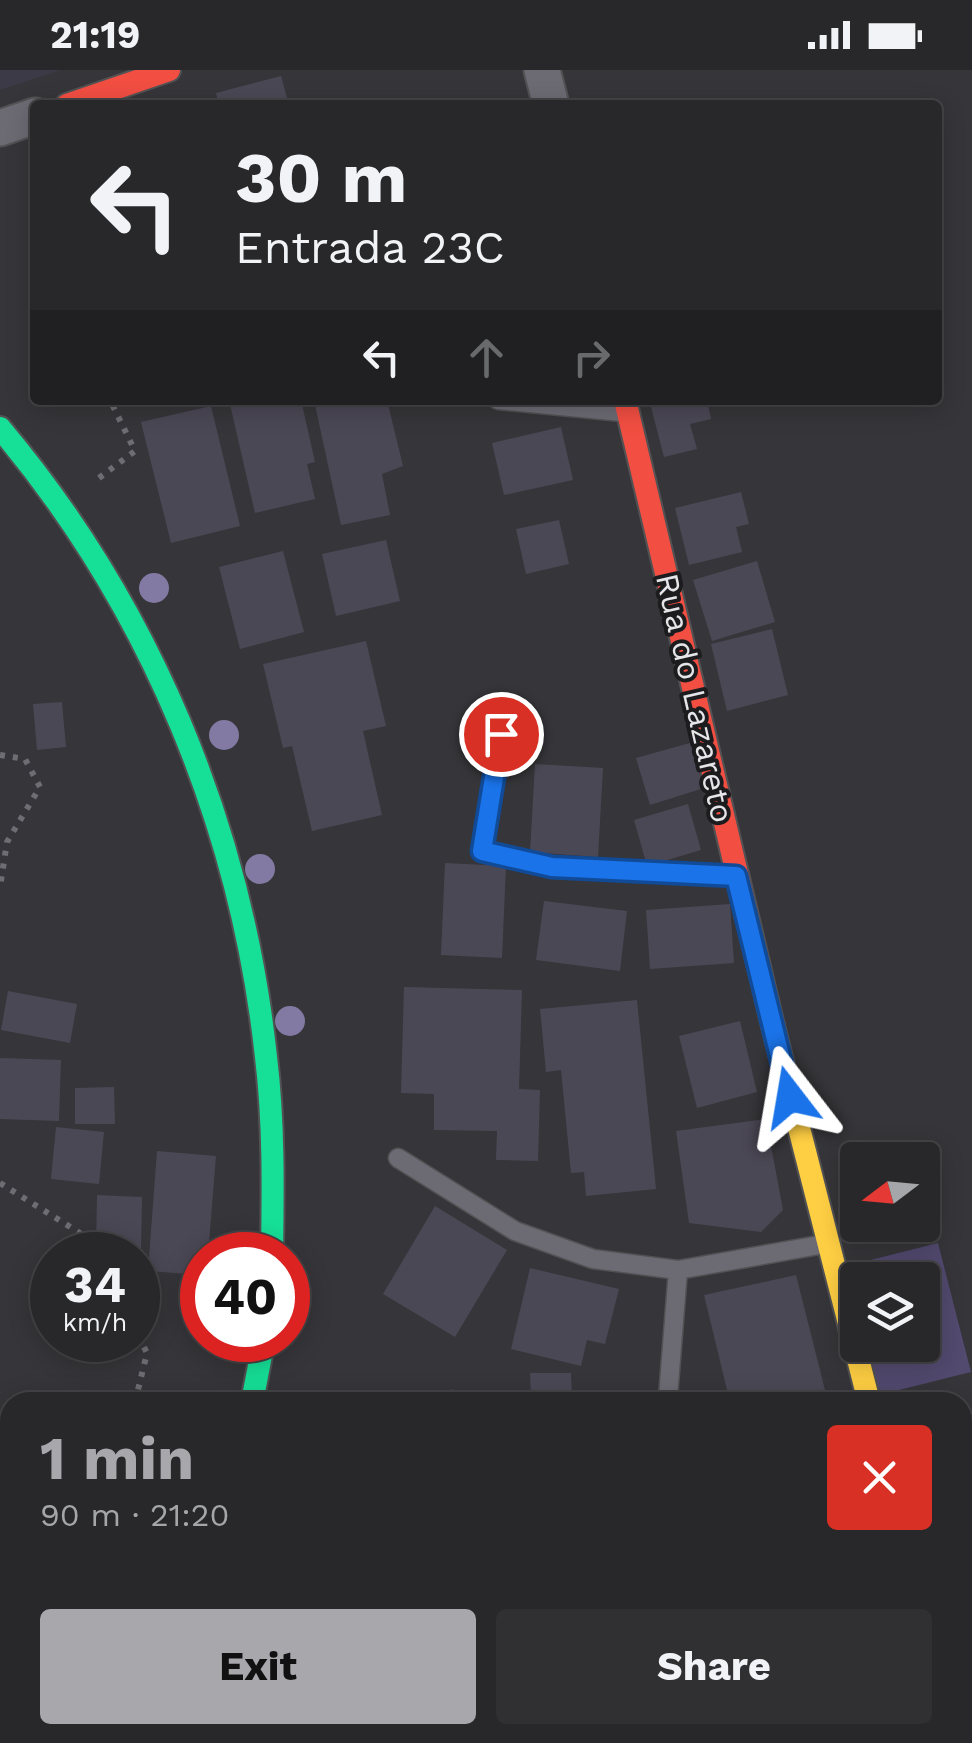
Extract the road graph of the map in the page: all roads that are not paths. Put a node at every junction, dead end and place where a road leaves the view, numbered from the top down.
1 (169, 70) edge
2 (542, 70) edge
3 (82, 100) edge
4 (550, 100) edge
5 (30, 118) edge
6 (0, 128) edge
7 (627, 406) edge
8 (0, 428) edge
9 (501, 734) dead end
10 (736, 876) junction
11 (398, 1158) dead end
12 (272, 1232) edge
13 (826, 1244) junction
14 (678, 1270) junction
15 (260, 1362) edge
16 (254, 1392) edge
17 (668, 1392) edge
18 (866, 1392) edge

1 - 3 street
2 - 4 street
5 - 6 street
7 - 10 street, Rua do Lazareto
8 - 12 street
9 - 10 lane
10 - 13 street, Rua do Lazareto
11 - 14 lane
13 - 14 lane
13 - 18 street, Rua do Lazareto
14 - 17 lane
15 - 16 street

